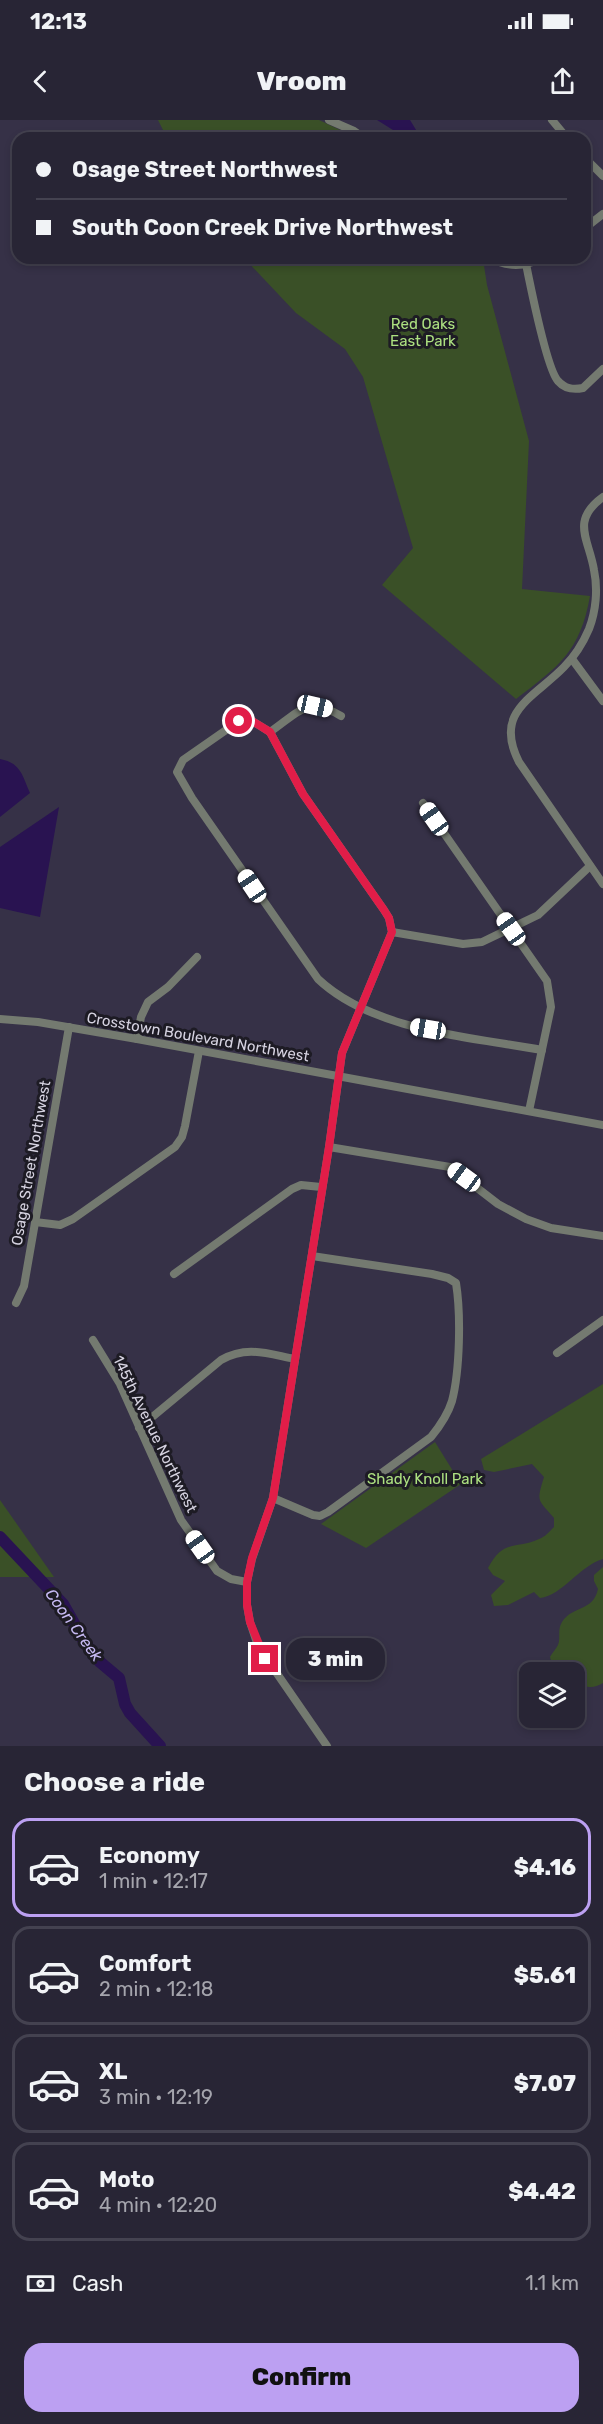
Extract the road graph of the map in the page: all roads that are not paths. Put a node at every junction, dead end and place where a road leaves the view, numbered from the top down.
1 (328, 120) edge
2 (552, 120) edge
3 (355, 132) edge
4 (562, 132) edge
5 (591, 164) edge
6 (603, 176) edge
7 (603, 214) edge
8 (591, 223) edge
9 (507, 264) edge
10 (526, 264) joint
11 (603, 369) edge
12 (603, 497) edge
13 (599, 595) edge
14 (572, 658) junction
15 (603, 701) edge
16 (341, 716) dead end
17 (270, 732) junction
18 (423, 803) dead end
19 (590, 866) junction
20 (603, 884) edge
21 (511, 929) junction
22 (392, 932) junction
23 (197, 957) dead end
24 (360, 1006) junction
25 (0, 1019) edge
26 (69, 1027) junction
27 (137, 1039) junction
28 (542, 1050) junction
29 (199, 1051) junction
30 (338, 1076) junction
31 (529, 1111) junction
32 (603, 1125) edge
33 (329, 1147) junction
34 (321, 1187) junction
35 (35, 1222) junction
36 (603, 1236) edge
37 (312, 1256) junction
38 (174, 1274) dead end
39 (16, 1303) dead end
40 (603, 1320) edge
41 (93, 1340) dead end
42 (557, 1353) dead end
43 (295, 1359) junction
44 (139, 1428) junction
45 (273, 1498) junction
46 (247, 1582) junction
47 (327, 1746) edge

1 - 3 street
2 - 4 street
5 - 6 street
7 - 8 street
9 - 10 street
10 - 11 street
12 - 13 street
13 - 14 street
14 - 15 street
14 - 19 street
16 - 17 street
17 - 22 street
17 - 24 street
18 - 21 street
19 - 20 street
19 - 21 street
21 - 22 street
21 - 28 street
22 - 24 street
23 - 27 street
24 - 28 street
24 - 30 street
25 - 26 street, Crosstown Boulevard Northwest
26 - 27 street, Crosstown Boulevard Northwest
26 - 35 street, Osage Street Northwest
27 - 29 street, Crosstown Boulevard Northwest
28 - 31 street
29 - 30 street, Crosstown Boulevard Northwest
29 - 35 street
30 - 31 street, Crosstown Boulevard Northwest
30 - 33 street
31 - 32 street, Crosstown Boulevard Northwest
33 - 34 street
33 - 36 street
34 - 37 street
34 - 38 street
35 - 39 street, Osage Street Northwest
37 - 43 street
37 - 45 street
40 - 42 street
41 - 44 street, 145th Avenue Northwest
43 - 44 street
43 - 45 street
44 - 46 street, 145th Avenue Northwest
45 - 46 street
46 - 47 street

